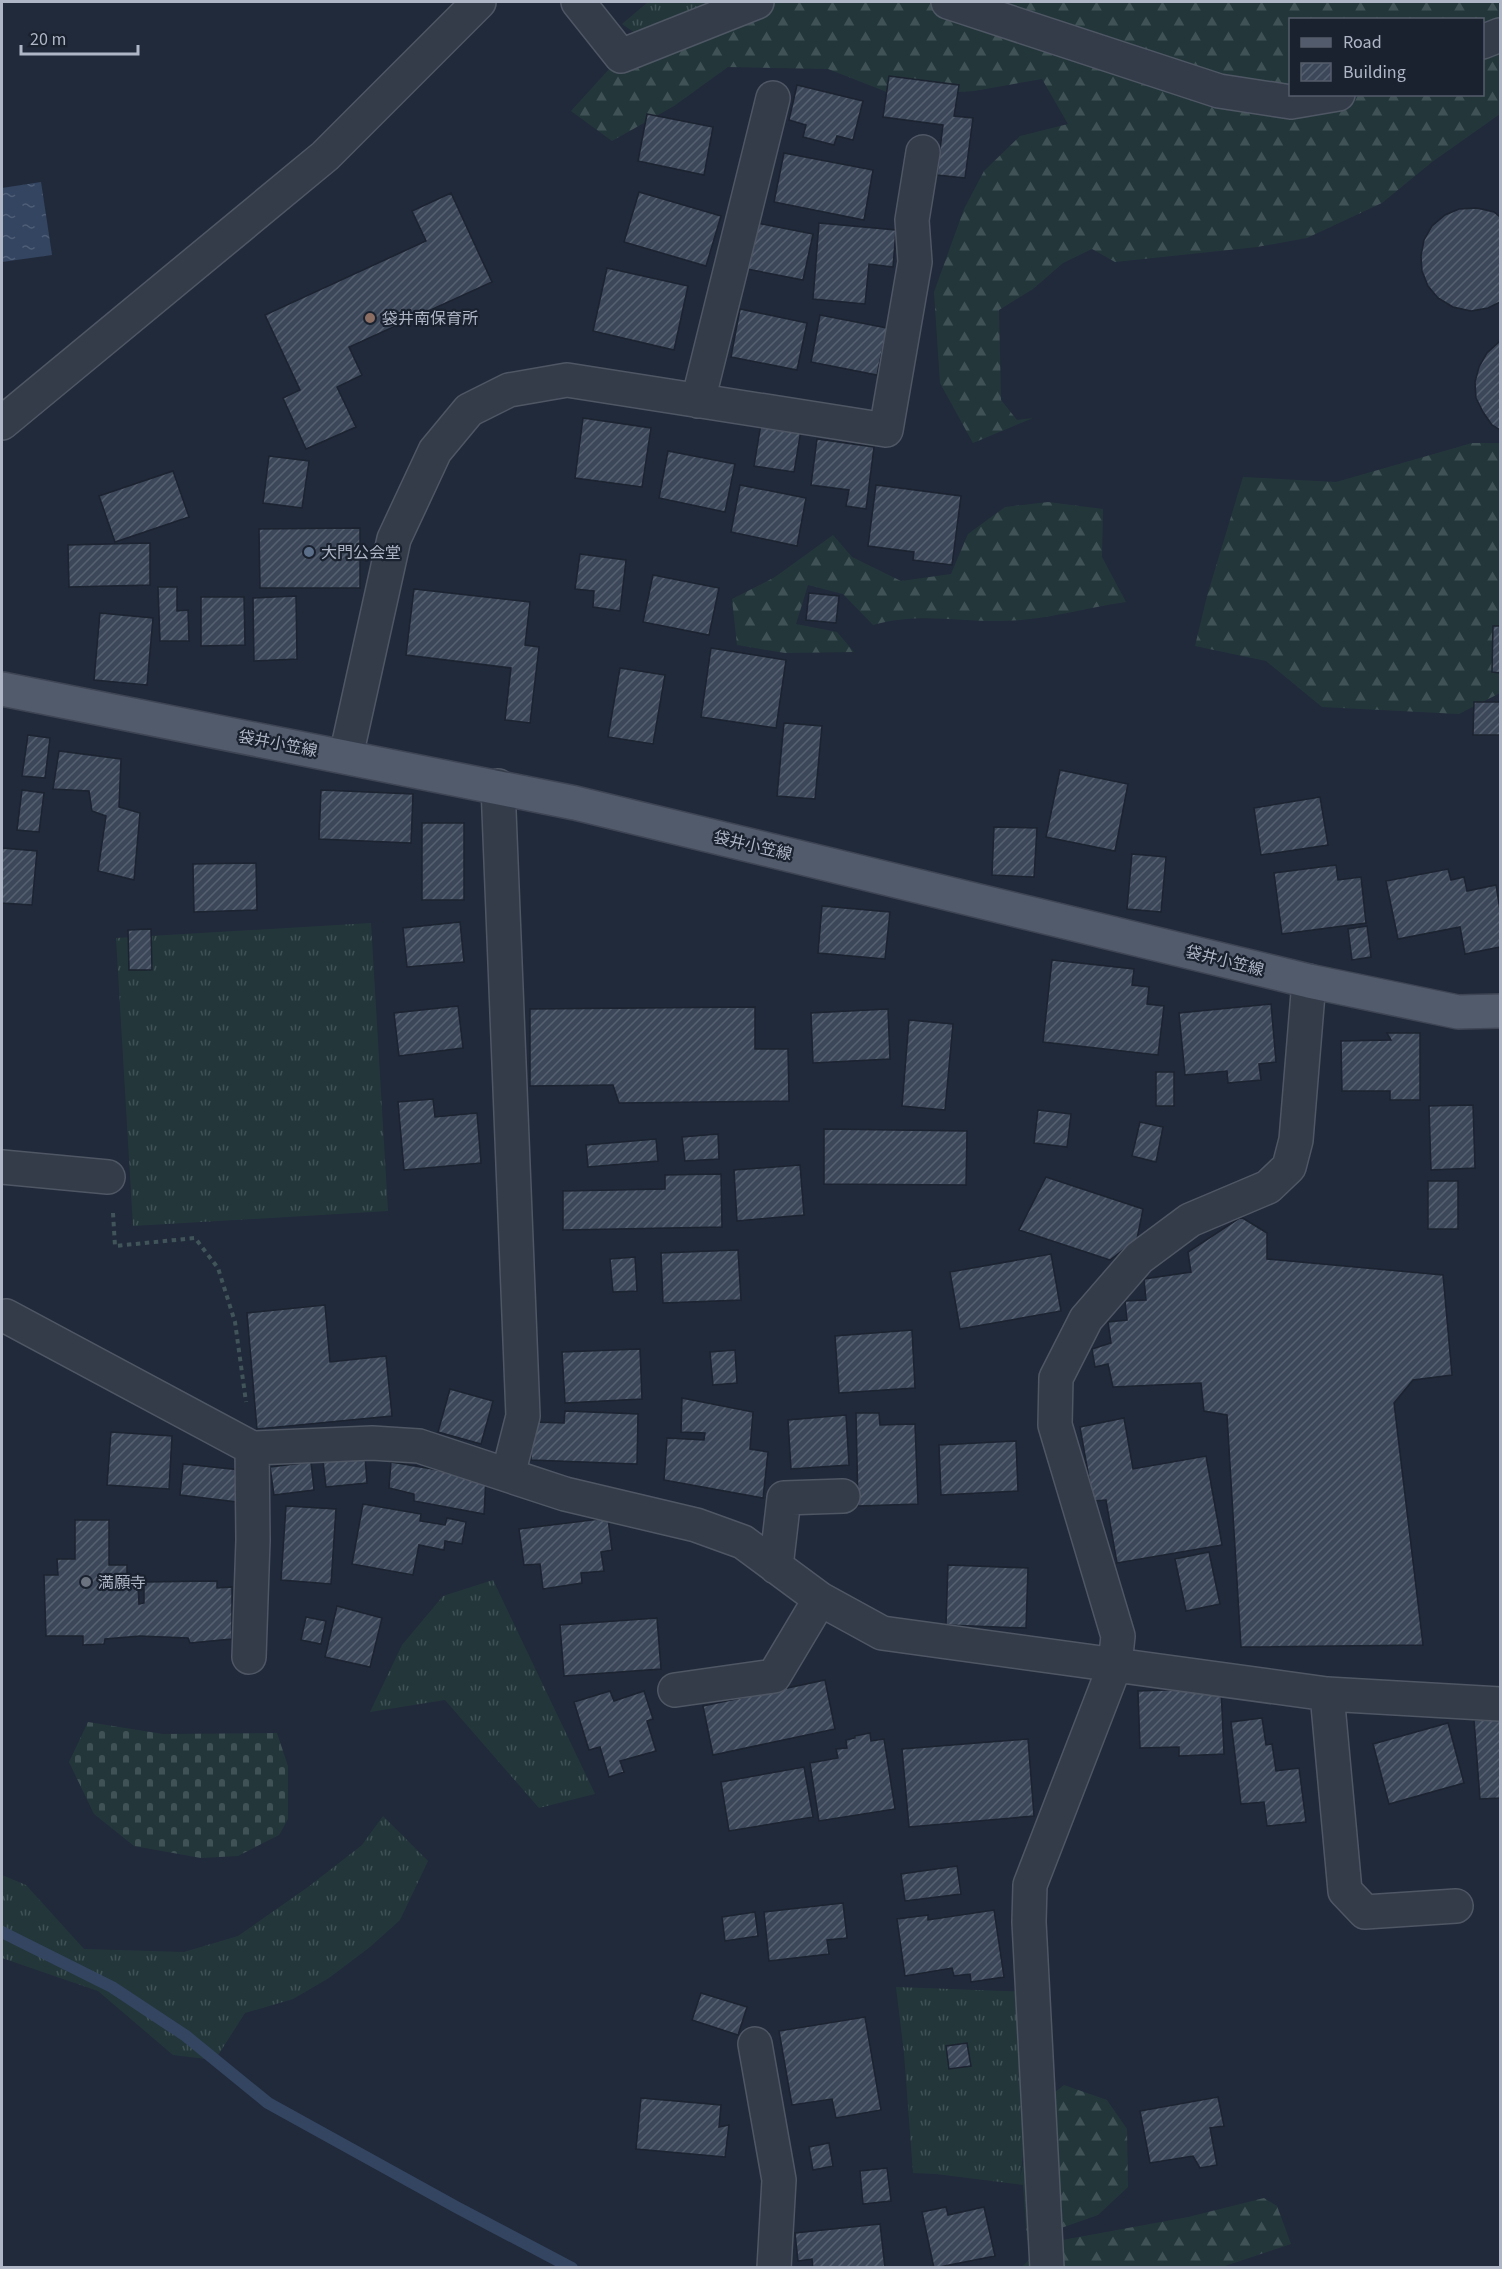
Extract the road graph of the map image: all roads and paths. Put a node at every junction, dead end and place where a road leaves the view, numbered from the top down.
1 (479, 2) edge
2 (578, 2) edge
3 (757, 2) edge
4 (948, 2) edge
5 (1500, 35) edge
6 (1484, 41) edge
7 (1326, 96) edge
8 (773, 98) dead end
9 (923, 152) dead end
10 (698, 401) junction
11 (2, 423) edge
12 (2, 689) edge
13 (346, 756) junction
14 (498, 786) junction
15 (1309, 981) junction
16 (1500, 1011) edge
17 (2, 1167) edge
18 (108, 1177) joint
19 (6, 1316) dead end
20 (252, 1448) junction
21 (508, 1475) junction
22 (843, 1496) dead end
23 (776, 1567) junction
24 (820, 1599) junction
25 (249, 1657) dead end
26 (1115, 1665) junction
27 (675, 1690) dead end
28 (1327, 1694) junction
29 (1500, 1704) edge
30 (1456, 1906) dead end
31 (755, 2044) dead end
32 (774, 2268) edge
33 (1047, 2268) edge

1 - 11 street
2 - 3 street
4 - 7 street
5 - 6 street
8 - 10 street
9 - 10 street
10 - 13 street
12 - 13 main road, 袋井小笠線
13 - 14 main road, 袋井小笠線
14 - 15 main road, 袋井小笠線
14 - 21 street
15 - 16 main road, 袋井小笠線
15 - 26 street
17 - 18 street
18 - 20 path
19 - 20 street
20 - 21 street
20 - 25 street
21 - 23 street
22 - 23 street
23 - 24 street
24 - 26 street
24 - 27 street
26 - 28 street
26 - 33 street
28 - 29 street
28 - 30 street
31 - 32 street

